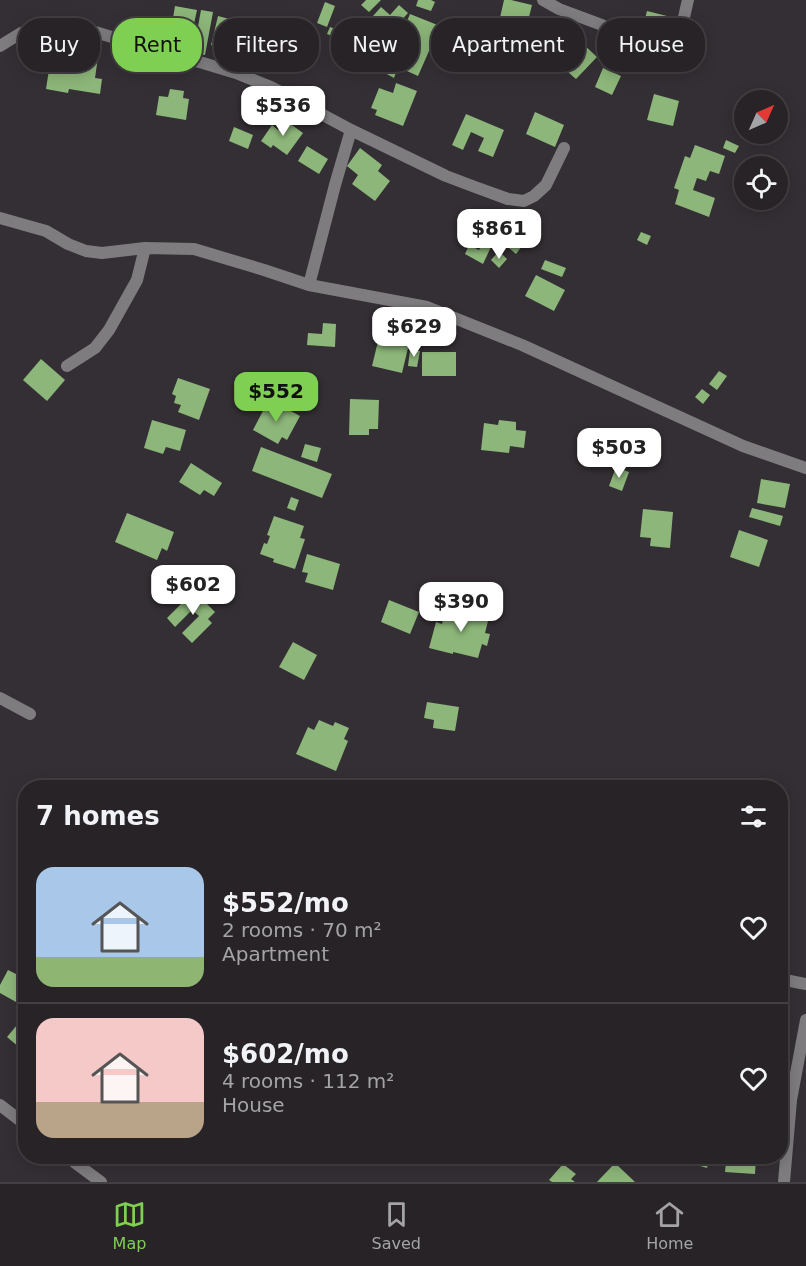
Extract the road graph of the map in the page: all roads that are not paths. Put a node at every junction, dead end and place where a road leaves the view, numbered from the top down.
1 (543, 0) edge
2 (688, 0) edge
3 (0, 46) edge
4 (351, 130) junction
5 (564, 148) dead end
6 (0, 218) edge
7 (145, 248) junction
8 (309, 285) junction
9 (67, 366) dead end
10 (806, 468) edge
11 (0, 698) edge
12 (30, 714) dead end
13 (788, 981) edge
14 (806, 984) edge
15 (806, 1020) edge
16 (0, 1105) edge
17 (18, 1119) edge
18 (788, 1127) edge
19 (77, 1164) edge
20 (785, 1164) edge
21 (101, 1182) edge
22 (784, 1182) edge

1 - 2 street
3 - 4 street
4 - 5 street
4 - 8 street
6 - 7 street
7 - 8 street
7 - 9 street
8 - 10 street
11 - 12 street
13 - 14 street
15 - 18 street
16 - 17 street
19 - 21 street
20 - 22 street

